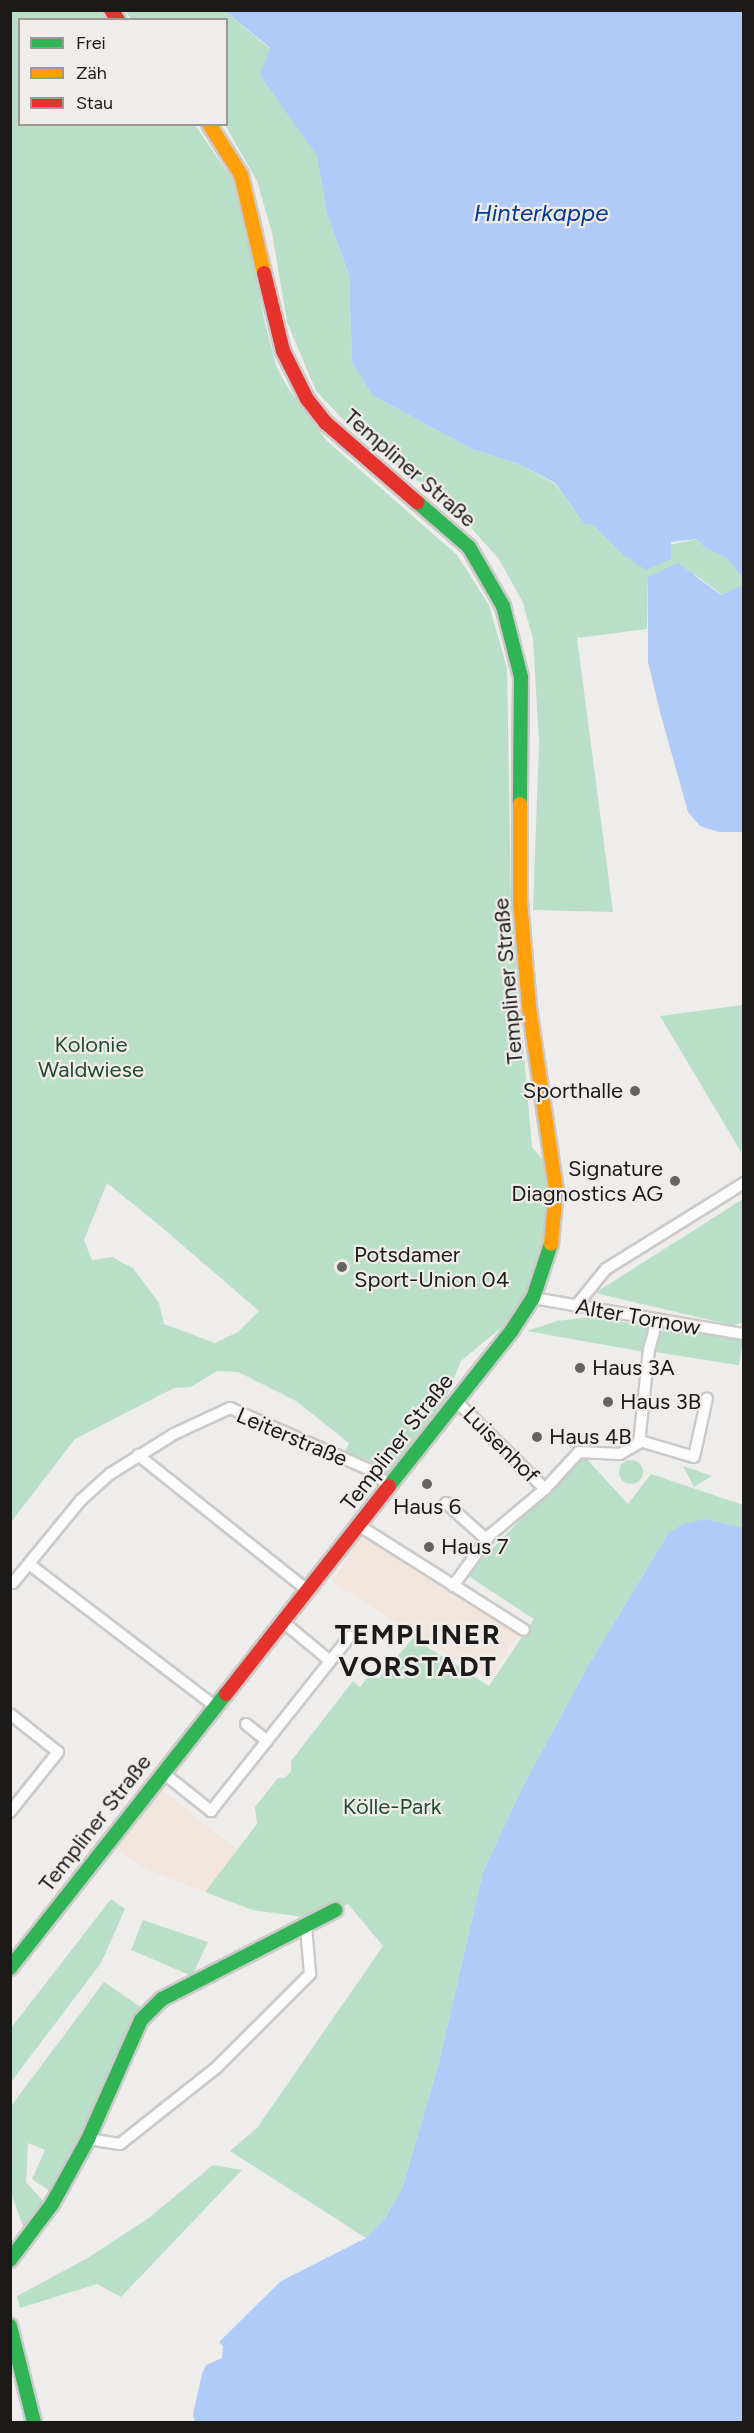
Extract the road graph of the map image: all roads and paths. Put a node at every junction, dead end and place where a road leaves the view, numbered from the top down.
1 (210, 126) edge
2 (744, 1183) edge
3 (533, 1298) junction
4 (576, 1306) junction
5 (657, 1321) junction
6 (744, 1334) edge
7 (707, 1398) dead end
8 (456, 1401) junction
9 (640, 1441) junction
10 (138, 1455) junction
11 (389, 1486) junction
12 (545, 1489) junction
13 (446, 1503) dead end
14 (358, 1525) junction
15 (487, 1540) junction
16 (29, 1564) junction
17 (13, 1583) dead end
18 (453, 1586) junction
19 (307, 1590) junction
20 (282, 1621) junction
21 (524, 1630) dead end
22 (350, 1636) dead end
23 (330, 1661) junction
24 (215, 1706) junction
25 (10, 1714) edge
26 (246, 1724) dead end
27 (267, 1741) junction
28 (162, 1772) junction
29 (10, 1812) edge
30 (335, 1910) dead end
31 (306, 1926) junction
32 (10, 1968) edge
33 (88, 2139) junction
34 (10, 2260) edge
35 (10, 2326) edge
36 (34, 2422) edge

1 - 3 street, Templiner Straße
2 - 4 street
3 - 4 street, Alter Tornow
3 - 8 street, Templiner Straße
4 - 5 street, Alter Tornow
5 - 6 street, Alter Tornow
5 - 9 street
7 - 9 street
8 - 11 street, Templiner Straße
8 - 12 street, Luisenhof
9 - 12 street, Luisenhof
10 - 11 street, Leiterstraße
10 - 16 street, Leiterstraße
10 - 19 street
11 - 14 street, Templiner Straße
12 - 15 street, Luisenhof
13 - 15 street
14 - 18 street
14 - 19 street, Templiner Straße
15 - 18 street, Luisenhof
16 - 17 street, Leiterstraße
16 - 24 street
18 - 21 street
19 - 20 street, Templiner Straße
20 - 23 street
20 - 24 street, Templiner Straße
22 - 23 street
23 - 27 street
24 - 28 street, Templiner Straße
25 - 29 street
26 - 27 street
27 - 28 street
28 - 32 street, Templiner Straße
30 - 31 street
31 - 33 street
31 - 33 street
33 - 34 street
35 - 36 street

